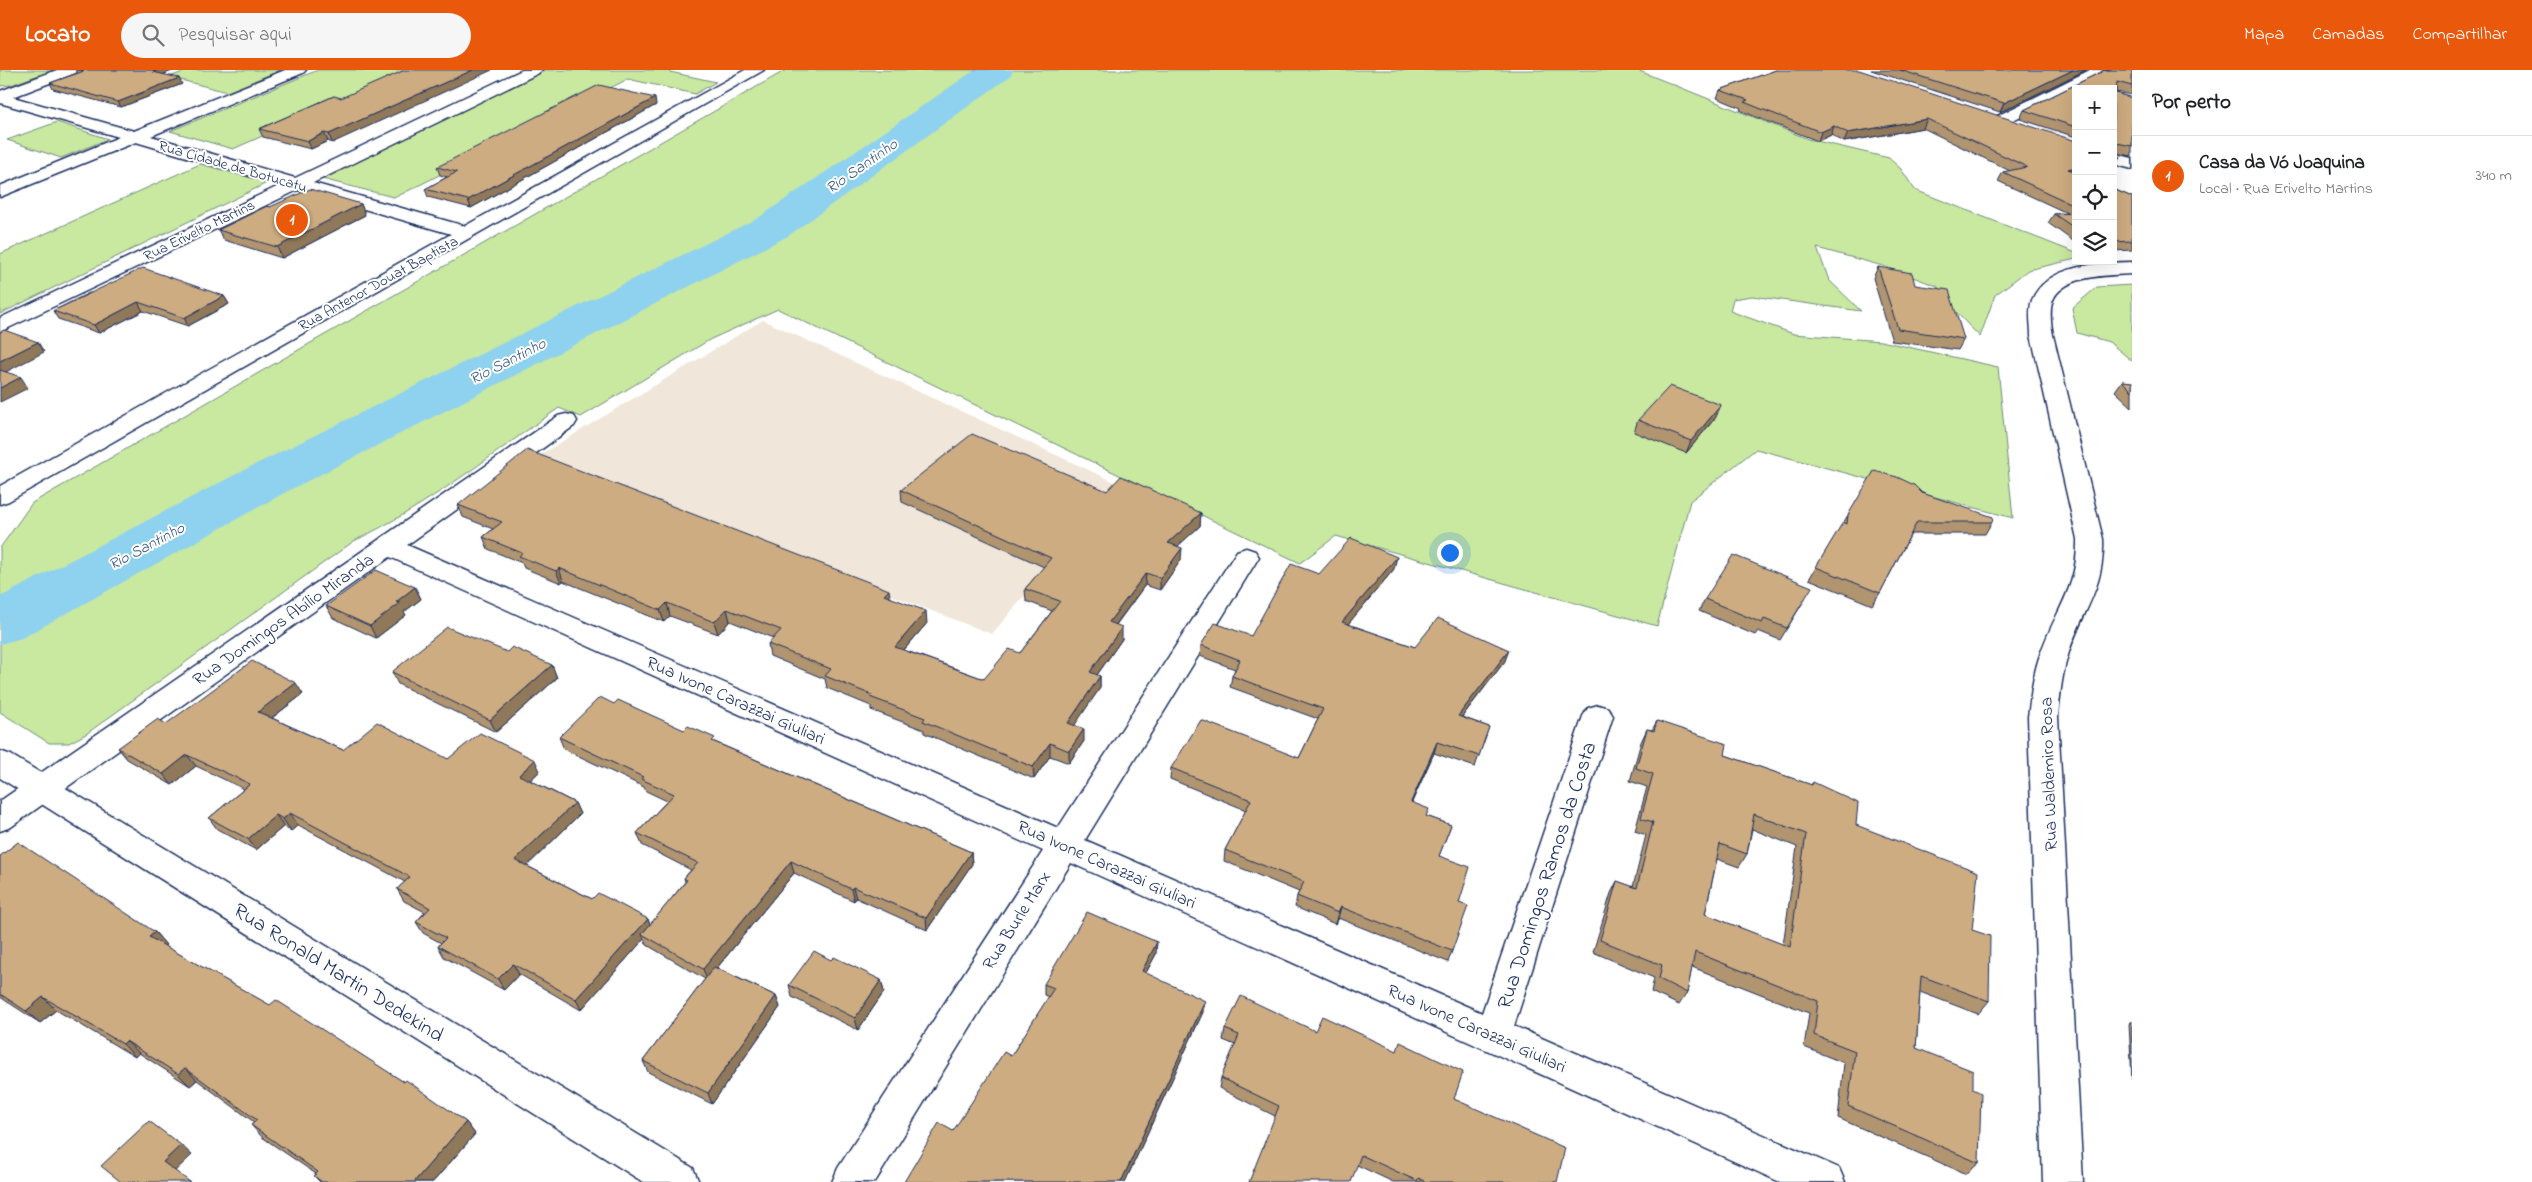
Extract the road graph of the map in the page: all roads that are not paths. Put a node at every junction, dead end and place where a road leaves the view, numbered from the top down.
1 (71, 70) edge
2 (298, 70) edge
3 (534, 70) edge
4 (756, 70) edge
5 (2102, 70) edge
6 (2083, 85) edge
7 (2072, 90) edge
8 (0, 97) edge
9 (1982, 114) edge
10 (2000, 120) junction
11 (2019, 127) edge
12 (134, 137) junction
13 (2117, 159) edge
14 (2132, 164) edge
15 (296, 184) junction
16 (0, 192) edge
17 (467, 233) junction
18 (2132, 268) edge
19 (0, 326) edge
20 (566, 421) dead end
21 (0, 496) edge
22 (388, 546) junction
23 (1246, 557) dead end
24 (1598, 716) dead end
25 (0, 763) edge
26 (42, 789) junction
27 (0, 818) edge
28 (1063, 844) junction
29 (1493, 1035) junction
30 (678, 1182) edge
31 (852, 1182) edge
32 (1825, 1182) edge
33 (2063, 1182) edge

1 - 8 street
2 - 12 street
3 - 15 street, Rua Erivelto Martins
4 - 17 street, Rua Antenor Douat Baptista
5 - 6 street
7 - 10 street
8 - 12 street, Rua Cidade de Botucatu
9 - 10 street
10 - 11 street
12 - 15 street, Rua Cidade de Botucatu
12 - 16 street
13 - 14 street
15 - 17 street, Rua Cidade de Botucatu
15 - 19 street, Rua Erivelto Martins
17 - 21 street, Rua Antenor Douat Baptista
18 - 33 street, Rua Waldemiro Rosa
20 - 22 street, Rua Domingos Abílio Miranda
22 - 26 street, Rua Domingos Abílio Miranda
22 - 28 street, Rua Ivone Carazzai Giuliari
23 - 28 street, Rua Burle Marx
24 - 29 street, Rua Domingos Ramos da Costa
25 - 26 street, Rua Ronald Martin Dedekind
26 - 27 street, Rua Domingos Abílio Miranda
26 - 30 street, Rua Ronald Martin Dedekind
28 - 29 street, Rua Ivone Carazzai Giuliari
28 - 31 street, Rua Burle Marx
29 - 32 street, Rua Ivone Carazzai Giuliari

